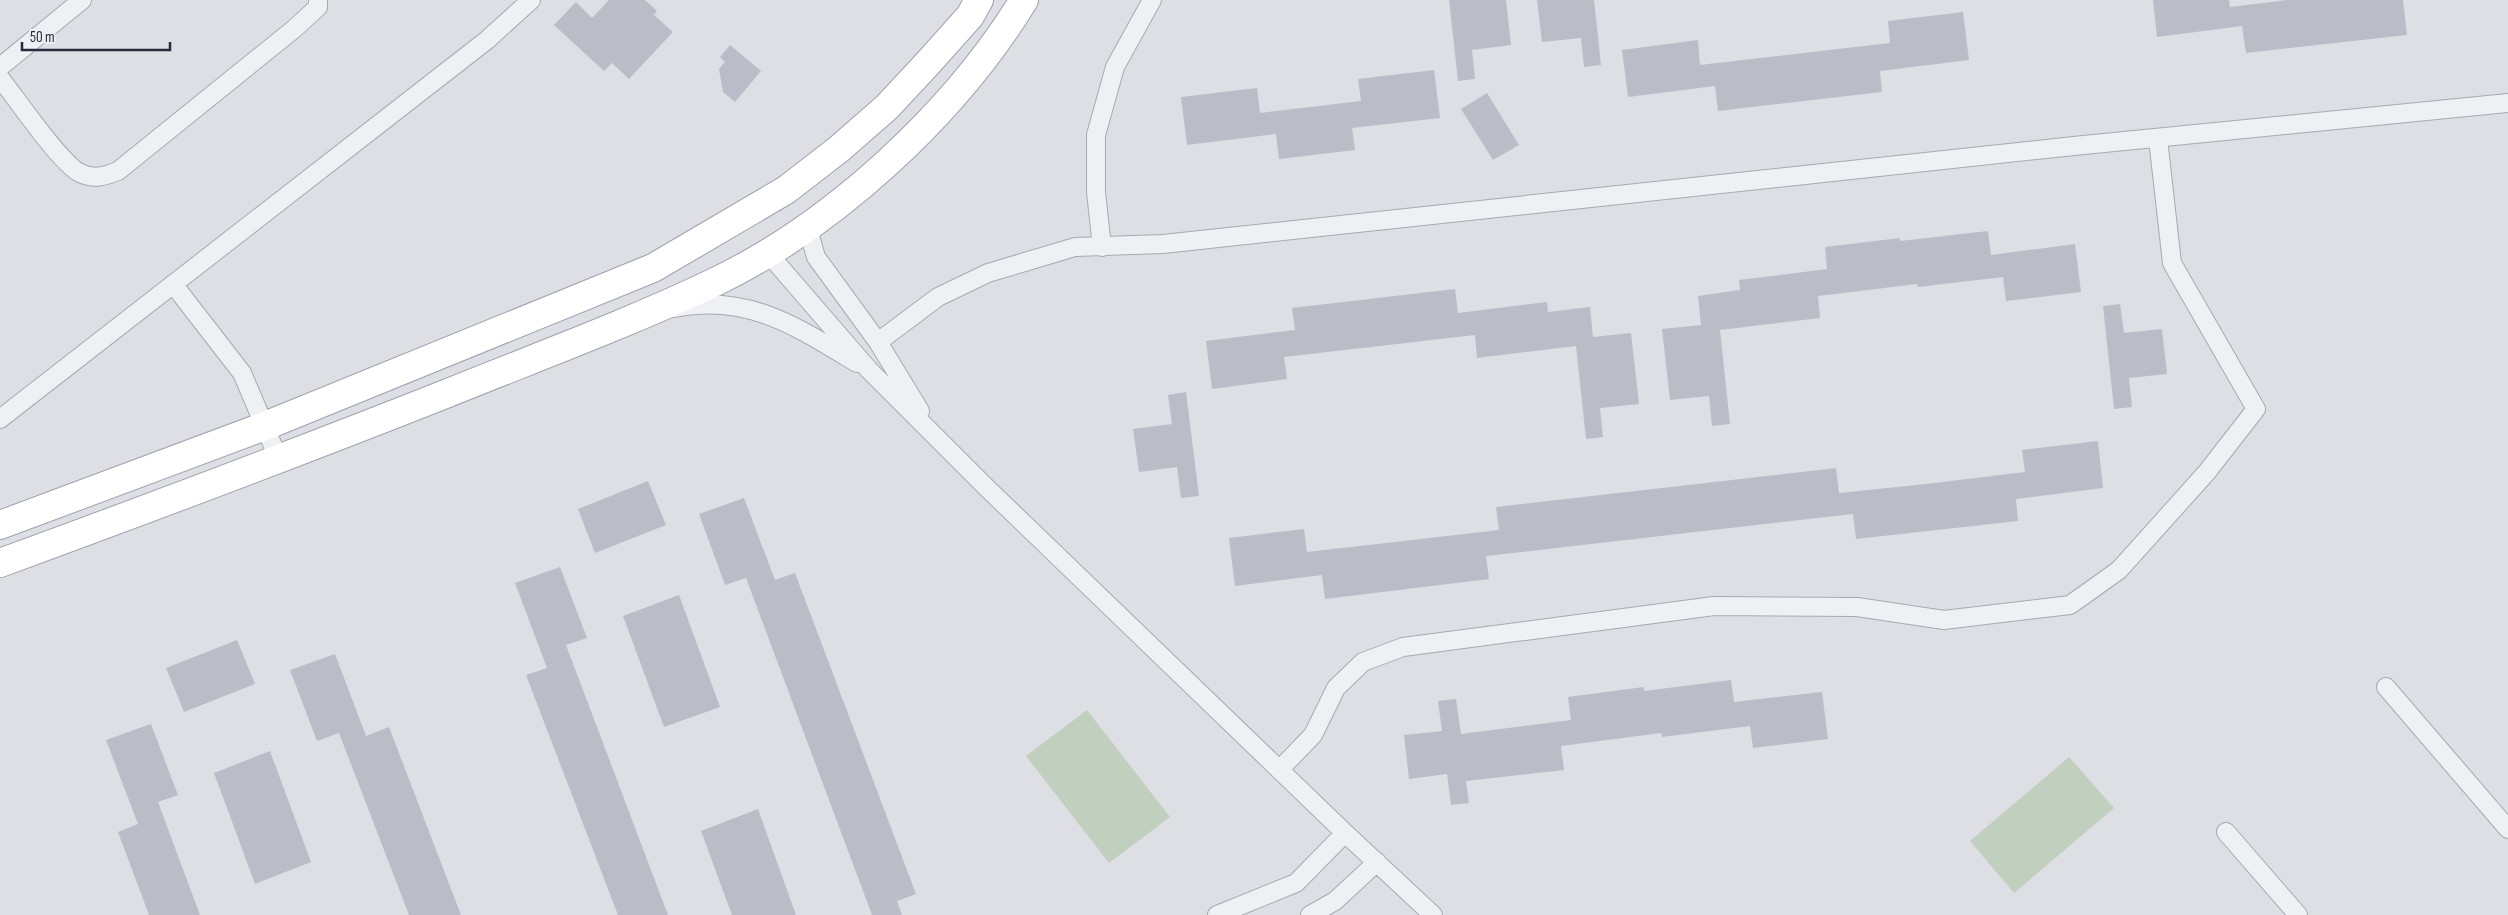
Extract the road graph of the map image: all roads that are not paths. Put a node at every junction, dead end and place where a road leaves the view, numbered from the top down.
1 (82, 0) edge
2 (318, 0) edge
3 (531, 0) edge
4 (979, 0) edge
5 (1024, 0) edge
6 (1152, 0) edge
7 (0, 67) edge
8 (0, 78) edge
9 (2508, 103) edge
10 (2158, 139) junction
11 (817, 220) junction
12 (1102, 246) junction
13 (767, 252) junction
14 (173, 284) junction
15 (633, 319) junction
16 (878, 342) junction
17 (869, 370) junction
18 (0, 419) edge
19 (265, 426) junction
20 (933, 433) junction
21 (278, 460) junction
22 (0, 525) edge
23 (0, 562) edge
24 (2386, 687) dead end
25 (1280, 769) junction
26 (2508, 829) edge
27 (2226, 832) dead end
28 (1345, 833) junction
29 (1378, 862) junction
30 (1216, 915) edge
31 (1310, 915) edge
32 (1433, 915) edge
33 (2298, 915) edge

1 - 7 street
2 - 8 street
3 - 14 street
4 - 19 main road
5 - 11 main road
6 - 12 street
9 - 10 street
10 - 12 street
10 - 25 street
11 - 13 main road
11 - 16 street
12 - 16 street
13 - 15 main road
13 - 17 street
14 - 18 street
14 - 19 street
15 - 17 street
15 - 21 main road
16 - 20 street
17 - 20 street
19 - 21 street
19 - 22 main road
20 - 25 street
21 - 23 main road
24 - 26 street
25 - 28 street
27 - 33 street
28 - 29 street
28 - 30 street
29 - 31 street
29 - 32 street

